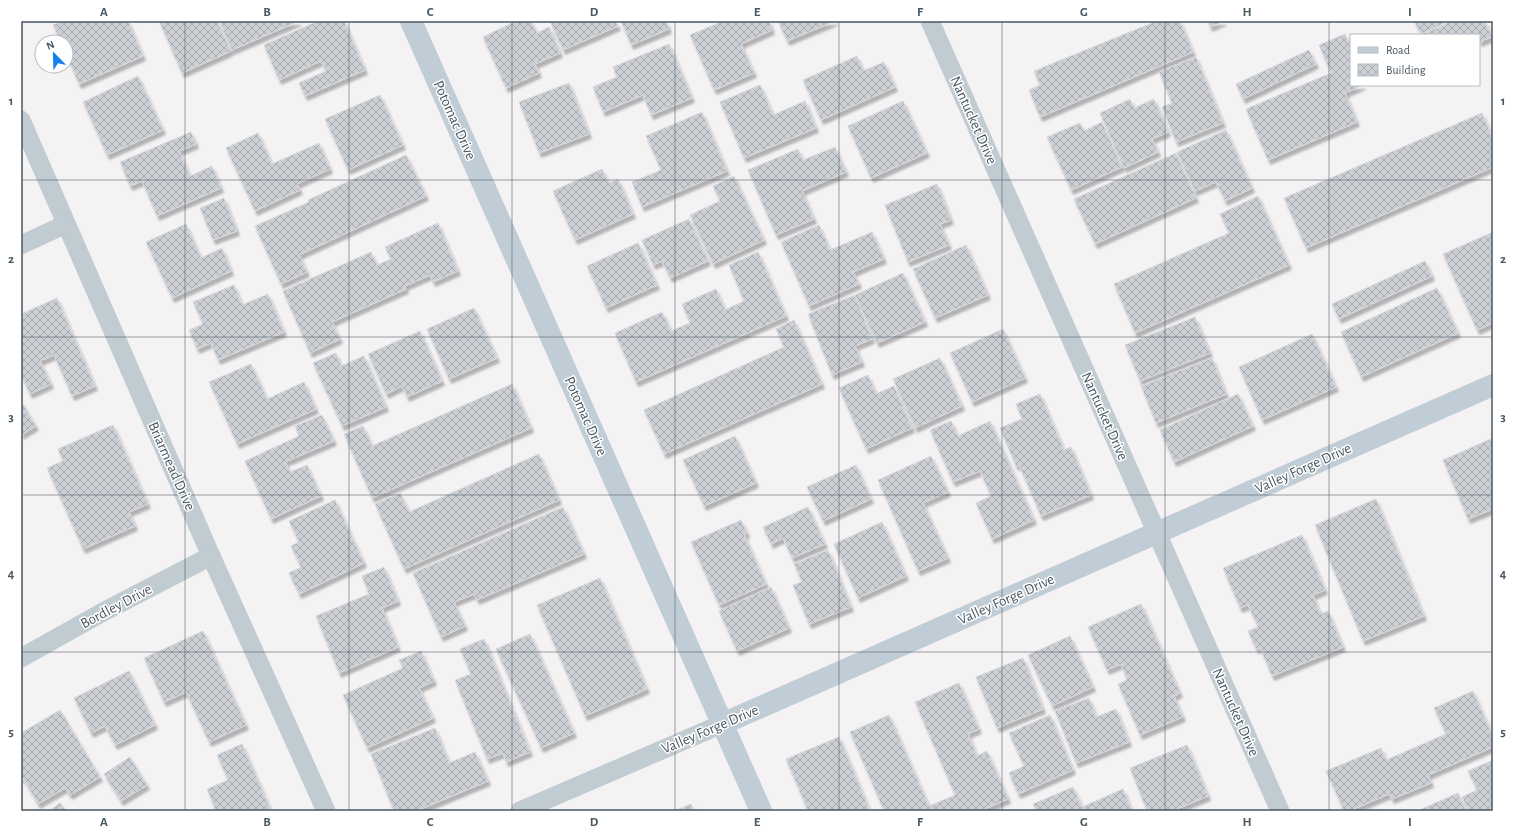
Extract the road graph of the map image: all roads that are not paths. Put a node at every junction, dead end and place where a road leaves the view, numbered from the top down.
1 (411, 21) edge
2 (930, 21) edge
3 (21, 120) edge
4 (66, 224) junction
5 (21, 245) edge
6 (1493, 385) edge
7 (1156, 532) junction
8 (212, 556) junction
9 (21, 658) edge
10 (722, 724) junction
11 (326, 811) edge
12 (520, 811) edge
13 (760, 811) edge
14 (1280, 811) edge

1 - 10 street, Potomac Drive
2 - 7 street, Nantucket Drive
3 - 4 street, Briarmead Drive
4 - 5 street
4 - 8 street, Briarmead Drive
6 - 7 street, Valley Forge Drive
7 - 10 street, Valley Forge Drive
7 - 14 street, Nantucket Drive
8 - 9 street, Bordley Drive
8 - 11 street, Briarmead Drive
10 - 12 street, Valley Forge Drive
10 - 13 street, Potomac Drive

